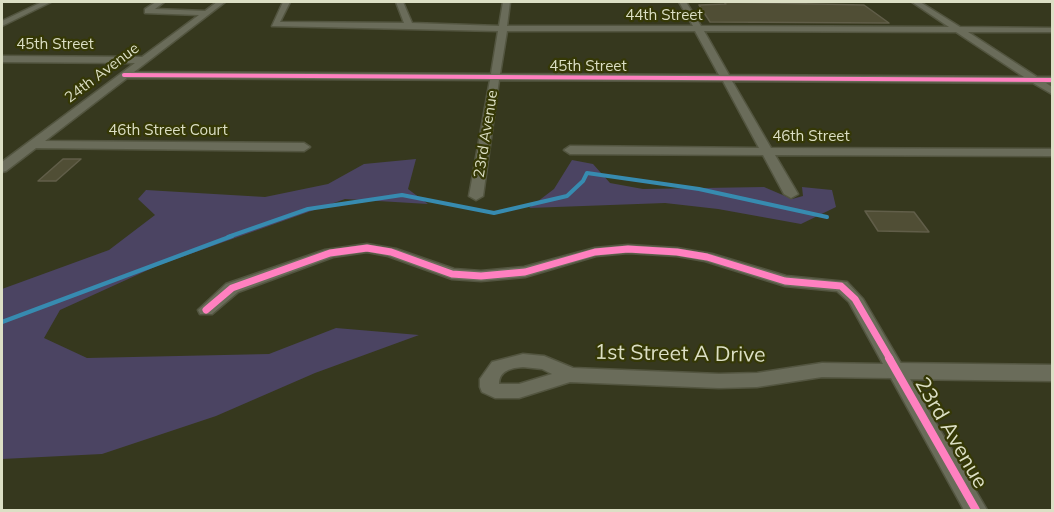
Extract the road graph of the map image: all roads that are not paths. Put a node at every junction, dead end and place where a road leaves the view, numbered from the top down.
1 (47, 2) edge
2 (160, 2) edge
3 (221, 2) edge
4 (286, 2) edge
5 (400, 2) edge
6 (507, 2) edge
7 (683, 2) edge
8 (916, 2) edge
9 (206, 13) junction
10 (2, 24) edge
11 (409, 25) junction
12 (502, 28) junction
13 (698, 29) junction
14 (960, 30) junction
15 (1053, 30) edge
16 (2, 58) edge
17 (144, 60) junction
18 (124, 75) junction
19 (495, 78) junction
20 (726, 79) junction
21 (1035, 80) junction
22 (1053, 80) edge
23 (1053, 91) edge
24 (32, 144) junction
25 (304, 147) dead end
26 (570, 150) dead end
27 (766, 151) junction
28 (1053, 153) edge
29 (2, 168) edge
30 (791, 194) dead end
31 (476, 196) dead end
32 (206, 309) dead end
33 (896, 371) junction
34 (1053, 373) edge
35 (570, 375) dead end
36 (976, 510) edge

1 - 10 street
2 - 9 street
3 - 9 street, 24th Avenue
4 - 11 street, 44th Street
5 - 11 street
6 - 12 street, 23rd Avenue
7 - 13 street
8 - 14 street
9 - 17 street, 24th Avenue
11 - 12 street, 44th Street
12 - 13 street, 44th Street
12 - 19 street, 23rd Avenue
13 - 14 street, 44th Street
13 - 20 street
14 - 15 street, 44th Street
14 - 21 street
16 - 17 street, 45th Street
17 - 18 street, 24th Avenue
18 - 19 street, 45th Street
18 - 24 street, 24th Avenue
19 - 20 street, 45th Street
19 - 31 street, 23rd Avenue
20 - 21 street, 45th Street
20 - 27 street
21 - 22 street, 45th Street
21 - 23 street
24 - 25 street, 46th Street Court
24 - 29 street, 24th Avenue
26 - 27 street, 46th Street
27 - 28 street, 46th Street
27 - 30 street
32 - 33 street, 23rd Avenue
33 - 34 street
33 - 35 street, 1st Street A Drive
33 - 36 street, 23rd Avenue

